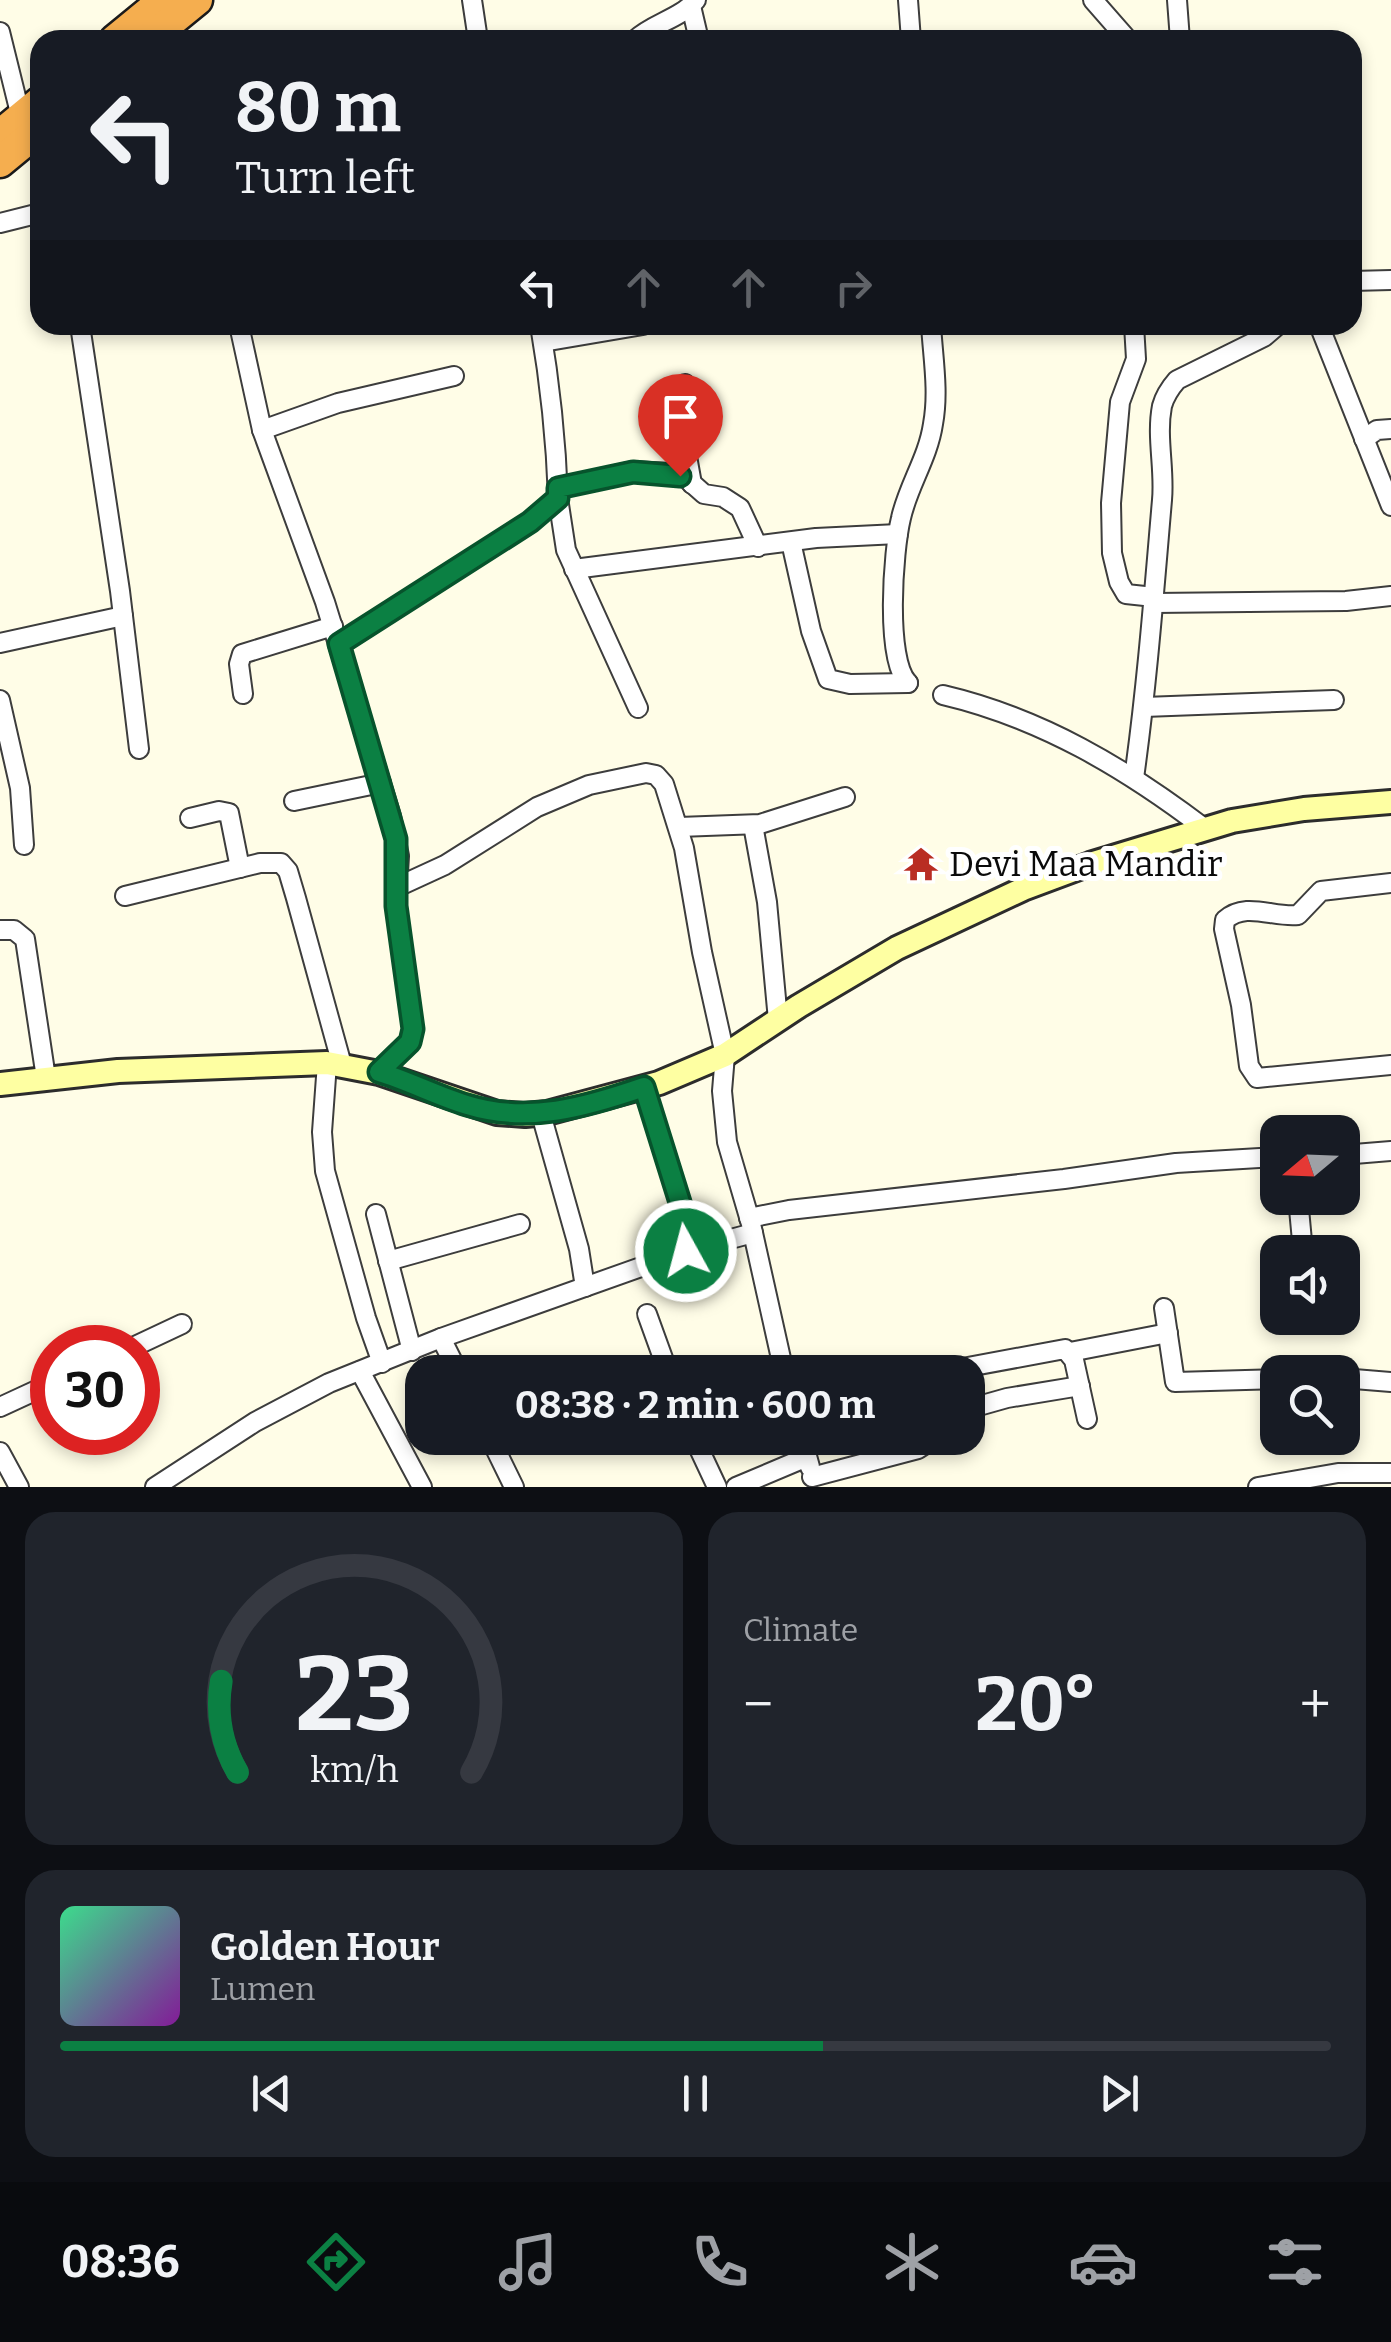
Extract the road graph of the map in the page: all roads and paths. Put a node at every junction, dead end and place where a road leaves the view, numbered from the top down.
1 (164, 0) edge
2 (196, 0) edge
3 (472, 0) edge
4 (908, 0) edge
5 (1093, 0) edge
6 (1177, 0) edge
7 (693, 3) edge
8 (127, 30) edge
9 (160, 30) edge
10 (476, 30) edge
11 (646, 30) edge
12 (697, 30) edge
13 (910, 30) edge
14 (1118, 30) edge
15 (1179, 30) edge
16 (0, 32) edge
17 (25, 121) edge
18 (0, 162) edge
19 (30, 216) edge
20 (0, 223) edge
21 (1391, 280) edge
22 (1362, 281) edge
23 (81, 335) edge
24 (241, 335) edge
25 (542, 335) edge
26 (932, 335) edge
27 (1134, 335) edge
28 (1266, 335) edge
29 (1323, 335) edge
30 (454, 376) dead end
31 (685, 384) dead end
32 (1391, 429) edge
33 (262, 430) junction
34 (1364, 439) junction
35 (692, 484) junction
36 (558, 493) junction
37 (1391, 506) edge
38 (898, 534) junction
39 (790, 542) junction
40 (758, 546) junction
41 (574, 569) junction
42 (1391, 596) edge
43 (1154, 600) junction
44 (123, 616) junction
45 (336, 635) junction
46 (0, 643) edge
47 (244, 694) dead end
48 (944, 695) dead end
49 (0, 700) edge
50 (1334, 700) dead end
51 (1144, 707) junction
52 (638, 708) dead end
53 (138, 750) dead end
54 (1134, 778) junction
55 (381, 783) junction
56 (845, 797) dead end
57 (294, 801) dead end
58 (1391, 802) edge
59 (190, 818) dead end
60 (752, 825) junction
61 (679, 827) junction
62 (1204, 828) junction
63 (24, 844) dead end
64 (240, 868) junction
65 (1391, 883) edge
66 (395, 888) junction
67 (125, 896) dead end
68 (0, 930) edge
69 (778, 1020) junction
70 (725, 1055) junction
71 (334, 1064) junction
72 (1391, 1065) edge
73 (379, 1072) junction
74 (46, 1078) junction
75 (0, 1084) edge
76 (644, 1087) junction
77 (542, 1114) junction
78 (1391, 1151) edge
79 (1360, 1154) edge
80 (1260, 1158) edge
81 (376, 1214) dead end
82 (520, 1224) dead end
83 (751, 1226) junction
84 (686, 1251) junction
85 (388, 1262) junction
86 (585, 1287) junction
87 (1164, 1308) dead end
88 (647, 1314) dead end
89 (182, 1324) dead end
90 (1168, 1333) junction
91 (160, 1334) edge
92 (442, 1338) junction
93 (412, 1351) junction
94 (1070, 1352) junction
95 (450, 1355) edge
96 (662, 1355) edge
97 (780, 1355) edge
98 (382, 1363) junction
99 (985, 1363) edge
100 (360, 1371) junction
101 (1360, 1379) edge
102 (1260, 1380) edge
103 (1391, 1382) edge
104 (1080, 1386) junction
105 (30, 1393) edge
106 (985, 1404) edge
107 (0, 1407) edge
108 (1087, 1419) dead end
109 (0, 1452) edge
110 (498, 1455) edge
111 (702, 1455) edge
112 (899, 1455) edge
113 (807, 1457) joint
114 (1391, 1473) edge
115 (814, 1482) edge
116 (20, 1487) edge
117 (155, 1487) edge
118 (422, 1487) edge
119 (514, 1487) edge
120 (716, 1487) edge
121 (736, 1487) edge
122 (1258, 1487) edge

1 - 8 highway
2 - 9 highway
3 - 10 street
4 - 13 street
5 - 14 street
6 - 15 street
7 - 11 street
7 - 12 street
16 - 17 street
17 - 18 highway
19 - 20 street
21 - 22 street
23 - 44 street
24 - 33 street
25 - 36 street
26 - 38 street
27 - 43 street
28 - 43 street
29 - 34 street
30 - 33 street
31 - 35 street
32 - 34 street
33 - 45 street
34 - 37 street
35 - 36 street
35 - 40 street
36 - 41 street
36 - 45 street
38 - 39 street
38 - 39 street
39 - 40 street
40 - 41 street
41 - 52 street
42 - 43 street
43 - 51 street
44 - 46 street
44 - 53 street
45 - 47 street
45 - 55 street
48 - 54 street
49 - 63 street
50 - 51 street
51 - 54 street
54 - 62 street
55 - 57 street
55 - 66 street
56 - 60 street
58 - 62 street
59 - 64 street
60 - 61 street
60 - 69 street
61 - 66 street
61 - 70 street
62 - 69 street
64 - 67 street
64 - 71 street
65 - 72 street
66 - 73 street
68 - 74 street
69 - 70 street
70 - 76 street
70 - 83 street
71 - 73 street
71 - 74 street
71 - 98 street
73 - 77 street
74 - 75 street
76 - 77 street
76 - 84 street
77 - 86 street
78 - 79 street
80 - 83 street
81 - 85 street
82 - 85 street
83 - 84 street
83 - 97 street
84 - 86 street
85 - 93 street
86 - 92 street
87 - 90 street
88 - 96 street
89 - 91 street
90 - 94 street
90 - 102 street
92 - 93 street
92 - 95 street
93 - 98 street
94 - 99 street
94 - 104 street
98 - 100 street
100 - 117 street
100 - 118 street
101 - 103 street
104 - 106 street
104 - 108 street
105 - 107 street
109 - 116 street
110 - 119 street
111 - 120 street
112 - 115 street
113 - 115 street
113 - 121 street
114 - 122 street

